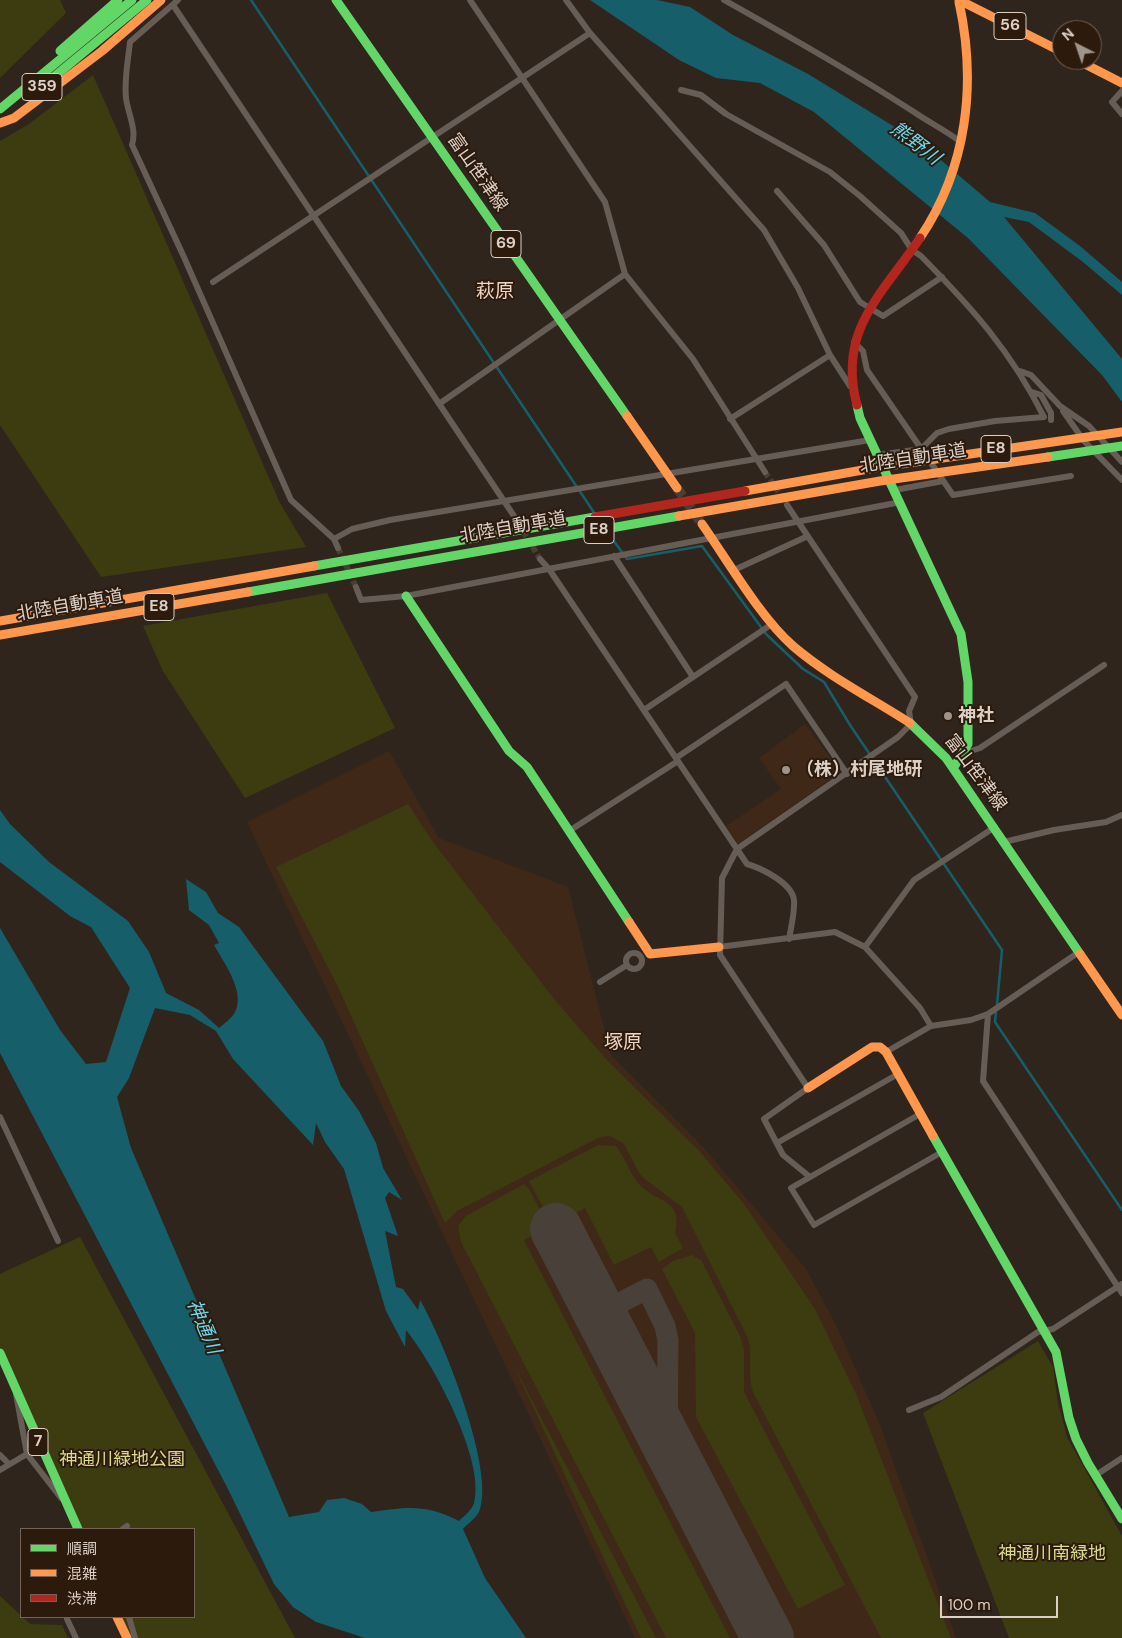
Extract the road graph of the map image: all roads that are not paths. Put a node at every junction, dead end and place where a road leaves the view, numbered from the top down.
1 (118, 0) edge
2 (132, 0) edge
3 (147, 0) edge
4 (161, 0) edge
5 (178, 0) edge
6 (336, 0) edge
7 (470, 0) edge
8 (566, 0) edge
9 (724, 0) edge
10 (957, 1) edge
11 (172, 5) junction
12 (590, 33) junction
13 (1052, 47) edge
14 (1097, 70) edge
15 (521, 77) junction
16 (1122, 82) edge
17 (681, 90) dead end
18 (1122, 91) edge
19 (1, 108) edge
20 (1122, 114) edge
21 (0, 122) edge
22 (432, 138) junction
23 (962, 145) junction
24 (777, 191) dead end
25 (313, 216) junction
26 (914, 248) junction
27 (625, 274) junction
28 (942, 277) junction
29 (213, 282) dead end
30 (870, 306) junction
31 (559, 321) junction
32 (854, 342) junction
33 (830, 355) junction
34 (1020, 371) junction
35 (850, 386) junction
36 (1032, 392) junction
37 (439, 404) junction
38 (1060, 406) junction
39 (730, 419) junction
40 (1051, 420) dead end
41 (1122, 432) edge
42 (870, 440) junction
43 (1122, 446) edge
44 (921, 449) junction
45 (878, 455) junction
46 (756, 458) junction
47 (1122, 462) edge
48 (765, 472) tunnel mouth
49 (668, 475) junction
50 (1071, 476) dead end
51 (1122, 480) edge
52 (944, 481) junction
53 (677, 488) tunnel mouth
54 (895, 490) junction
55 (505, 502) junction
56 (901, 502) junction
57 (787, 505) tunnel mouth
58 (514, 516) tunnel mouth
59 (799, 522) junction
60 (702, 524) tunnel mouth
61 (808, 536) junction
62 (712, 538) junction
63 (334, 539) junction
64 (338, 548) tunnel mouth
65 (614, 556) junction
66 (540, 559) tunnel mouth
67 (549, 569) junction
68 (734, 570) junction
69 (356, 587) tunnel mouth
70 (406, 596) junction
71 (0, 621) edge
72 (772, 624) junction
73 (0, 635) edge
74 (1104, 665) dead end
75 (693, 677) junction
76 (644, 710) junction
77 (911, 724) junction
78 (962, 754) junction
79 (677, 759) junction
80 (954, 767) junction
81 (847, 774) junction
82 (1122, 815) edge
83 (994, 827) junction
84 (569, 830) junction
85 (1004, 842) junction
86 (737, 849) junction
87 (789, 939) junction
88 (719, 947) junction
89 (865, 947) junction
90 (1079, 952) junction
91 (644, 954) junction
92 (627, 966) junction
93 (600, 982) dead end
94 (1119, 1005) edge
95 (988, 1014) junction
96 (1122, 1015) edge
97 (931, 1026) junction
98 (886, 1052) junction
99 (898, 1074) junction
100 (808, 1088) junction
101 (920, 1114) junction
102 (0, 1117) edge
103 (777, 1143) junction
104 (942, 1152) junction
105 (810, 1177) junction
106 (58, 1241) dead end
107 (1120, 1284) edge
108 (1122, 1293) edge
109 (1044, 1330) junction
110 (0, 1353) edge
111 (16, 1391) junction
112 (909, 1410) dead end
113 (27, 1454) junction
114 (0, 1455) edge
115 (1122, 1458) edge
116 (10, 1464) junction
117 (0, 1470) edge
118 (1096, 1475) junction
119 (65, 1503) junction
120 (1122, 1519) edge
121 (78, 1528) edge
122 (118, 1618) edge
123 (129, 1618) edge
124 (67, 1619) dead end
125 (76, 1638) edge
126 (127, 1638) edge
127 (135, 1638) edge

1 - 19 main road
2 - 19 main road, 359
3 - 21 main road, 359
4 - 21 main road
5 - 11 street
6 - 22 main road, 富山笹津線 / 69
7 - 15 street
8 - 12 street
9 - 23 street
10 - 13 main road, 56
10 - 23 main road
11 - 25 street
11 - 63 street
12 - 15 street
12 - 33 street
14 - 16 main road
15 - 22 street
15 - 27 street
17 - 26 street
18 - 20 street
22 - 25 street
22 - 31 main road, 富山笹津線 / 69
23 - 26 main road
24 - 30 street
25 - 29 street
25 - 37 street
26 - 28 street
26 - 30 main road
27 - 31 street
27 - 39 street
28 - 30 street
28 - 34 street
30 - 32 main road
31 - 37 street
31 - 49 main road, 富山笹津線 / 69
32 - 35 main road
32 - 44 street
33 - 35 street
33 - 39 street
34 - 36 street
34 - 38 street
35 - 42 main road
36 - 40 street
36 - 44 street
37 - 55 street
38 - 47 street
38 - 51 street
39 - 46 street
41 - 71 main road, 北陸自動車道 / E8
42 - 45 main road
42 - 46 street
43 - 73 main road, 北陸自動車道 / E8
44 - 45 street
44 - 52 street
45 - 54 main road
46 - 48 street
46 - 49 street
49 - 53 main road, 富山笹津線 / 69
49 - 55 street
50 - 52 street
52 - 54 street
54 - 56 main road
55 - 58 street
55 - 63 street
56 - 59 street
56 - 78 main road
57 - 59 street
59 - 61 street
59 - 62 street
60 - 62 main road, 富山笹津線
61 - 68 street
61 - 77 street
62 - 65 street
62 - 68 main road, 富山笹津線
63 - 64 street
65 - 67 street
65 - 75 street
66 - 67 street
67 - 70 street
67 - 76 street
68 - 72 main road, 富山笹津線
69 - 70 street
70 - 84 main road
72 - 75 street
72 - 77 main road, 富山笹津線
74 - 78 street
75 - 76 street
76 - 79 street
77 - 80 main road, 富山笹津線
77 - 81 street
78 - 80 main road
79 - 81 street
79 - 84 street
79 - 86 street
80 - 83 main road, 富山笹津線
81 - 86 street
82 - 85 street
83 - 85 main road, 富山笹津線
83 - 89 street
84 - 91 main road
85 - 90 main road, 富山笹津線
86 - 87 street
86 - 88 street
87 - 88 street
87 - 89 street
88 - 91 main road
88 - 100 street
89 - 97 street
90 - 94 main road, 富山笹津線
90 - 95 street
91 - 92 street
91 - 92 street
92 - 93 street
94 - 96 main road, 富山笹津線
95 - 97 street
95 - 107 street
97 - 98 street
98 - 99 main road
98 - 100 main road
99 - 101 main road
99 - 103 street
100 - 103 street
101 - 104 main road
101 - 105 street
102 - 106 street
103 - 105 street
104 - 105 street
104 - 109 main road
107 - 108 street
107 - 109 street
109 - 112 street
109 - 118 main road
110 - 111 main road, 7
111 - 113 street
111 - 119 main road, 7
113 - 116 street
113 - 119 street
114 - 116 street
115 - 118 street
116 - 117 street
118 - 120 main road
119 - 121 main road, 7
122 - 126 main road
123 - 127 street
124 - 125 street

